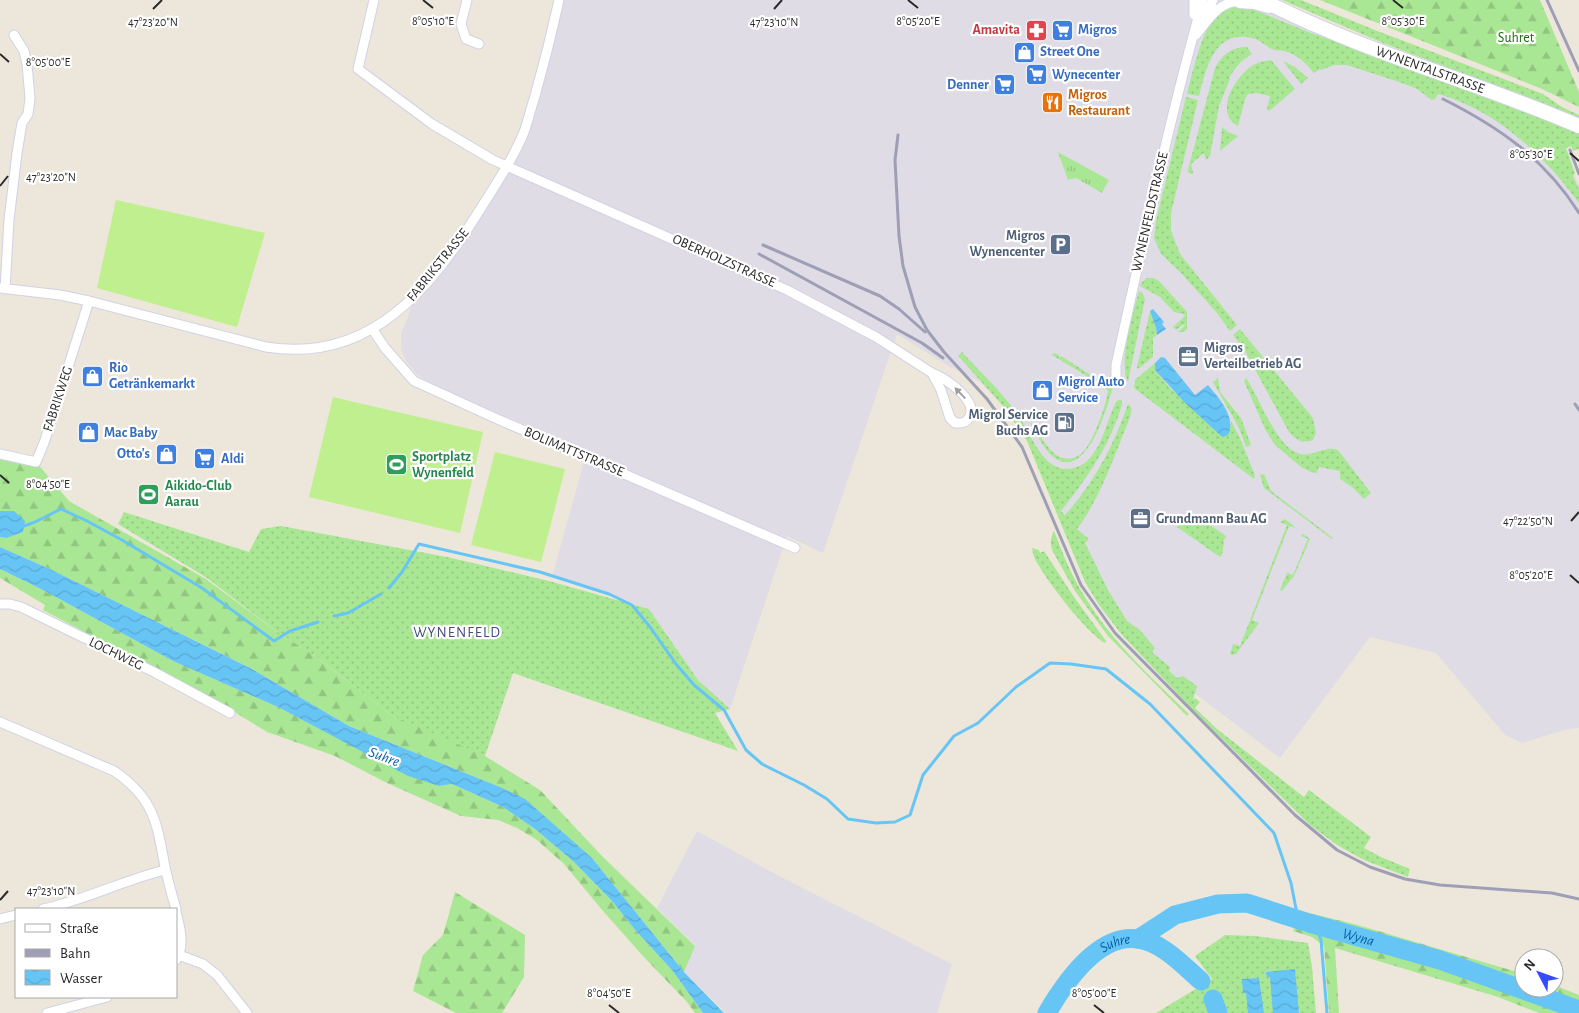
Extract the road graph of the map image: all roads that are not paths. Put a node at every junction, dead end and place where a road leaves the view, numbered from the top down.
1 (374, 0) edge
2 (467, 0) edge
3 (559, 0) edge
4 (1194, 0) edge
5 (1202, 0) edge
6 (1213, 0) edge
7 (1262, 0) edge
8 (1240, 1) edge
9 (1282, 11) junction
10 (14, 35) dead end
11 (1193, 39) junction
12 (479, 44) dead end
13 (1579, 126) edge
14 (507, 166) junction
15 (2, 288) edge
16 (89, 301) junction
17 (373, 330) junction
18 (932, 373) junction
19 (1116, 382) dead end
20 (0, 454) edge
21 (795, 548) dead end
22 (0, 604) edge
23 (230, 713) dead end
24 (0, 722) edge
25 (165, 870) junction
26 (47, 908) edge
27 (175, 908) edge
28 (15, 915) edge
29 (0, 919) edge
30 (178, 921) edge
31 (178, 958) edge
32 (103, 998) edge
33 (47, 1013) edge
34 (247, 1013) edge

1 - 14 street, OBERHOLZSTRASSE
2 - 12 street
3 - 14 street, FABRIKSTRASSE
4 - 11 street, WYNENFELDSTRASSE
5 - 11 street, WYNENFELDSTRASSE
6 - 11 street, WYNENFELDSTRASSE
7 - 9 main road, WYNENTALSTRASSE
8 - 9 main road, WYNENTALSTRASSE
8 - 11 street, WYNENFELDSTRASSE
9 - 13 main road, WYNENTALSTRASSE
10 - 15 street
11 - 19 street, WYNENFELDSTRASSE
14 - 17 street, FABRIKSTRASSE
14 - 18 street, OBERHOLZSTRASSE
15 - 16 street, FABRIKSTRASSE
16 - 17 street, FABRIKSTRASSE
16 - 20 street, FABRIKWEG
17 - 21 street, BOLIMATTSTRASSE
18 -> 18 street, OBERHOLZSTRASSE
22 - 23 street, LOCHWEG
24 - 25 street
25 - 26 street
25 - 27 street
28 - 29 street
30 - 31 street
31 - 34 street
32 - 33 street

